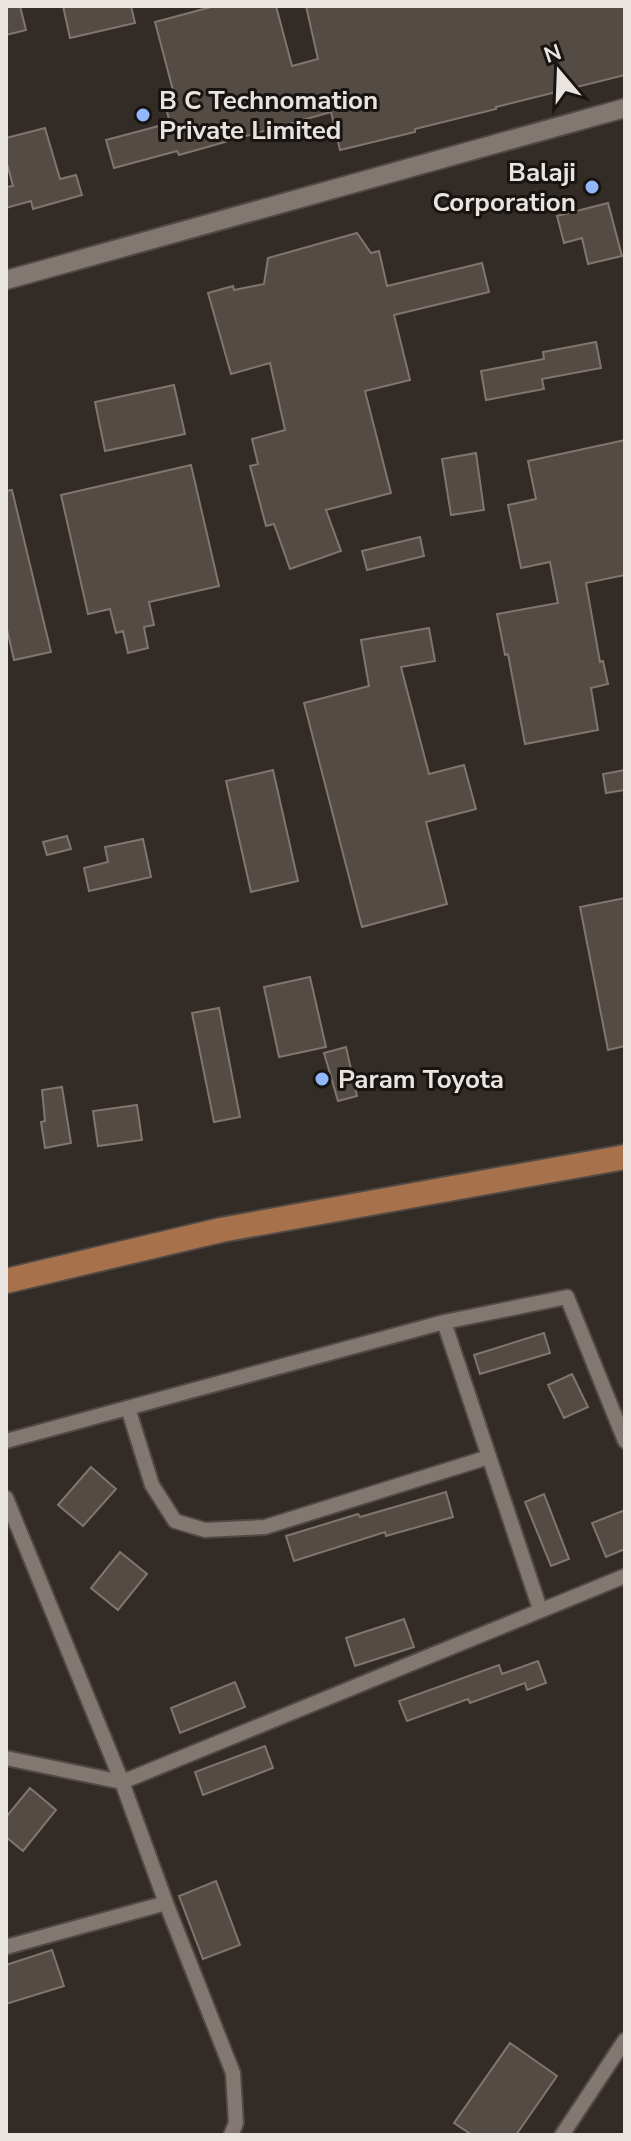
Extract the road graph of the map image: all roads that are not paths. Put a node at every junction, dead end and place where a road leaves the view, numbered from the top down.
1 (625, 108) edge
2 (6, 280) edge
3 (625, 1145) edge
4 (625, 1157) edge
5 (6, 1266) edge
6 (6, 1281) edge
7 (444, 1322) junction
8 (128, 1408) junction
9 (6, 1441) edge
10 (625, 1441) edge
11 (489, 1457) junction
12 (6, 1498) edge
13 (625, 1576) edge
14 (540, 1609) junction
15 (6, 1758) edge
16 (122, 1782) junction
17 (166, 1903) junction
18 (6, 1947) edge
19 (625, 2040) edge
20 (231, 2135) edge
21 (562, 2135) edge

1 - 2 street
3 - 5 main road
4 - 6 main road
7 - 8 street
7 - 10 street
7 - 11 street
8 - 9 street
8 - 11 street
11 - 14 street
12 - 16 street
13 - 14 street
14 - 16 street
15 - 16 street
16 - 17 street
17 - 18 street
17 - 20 street
19 - 21 street

